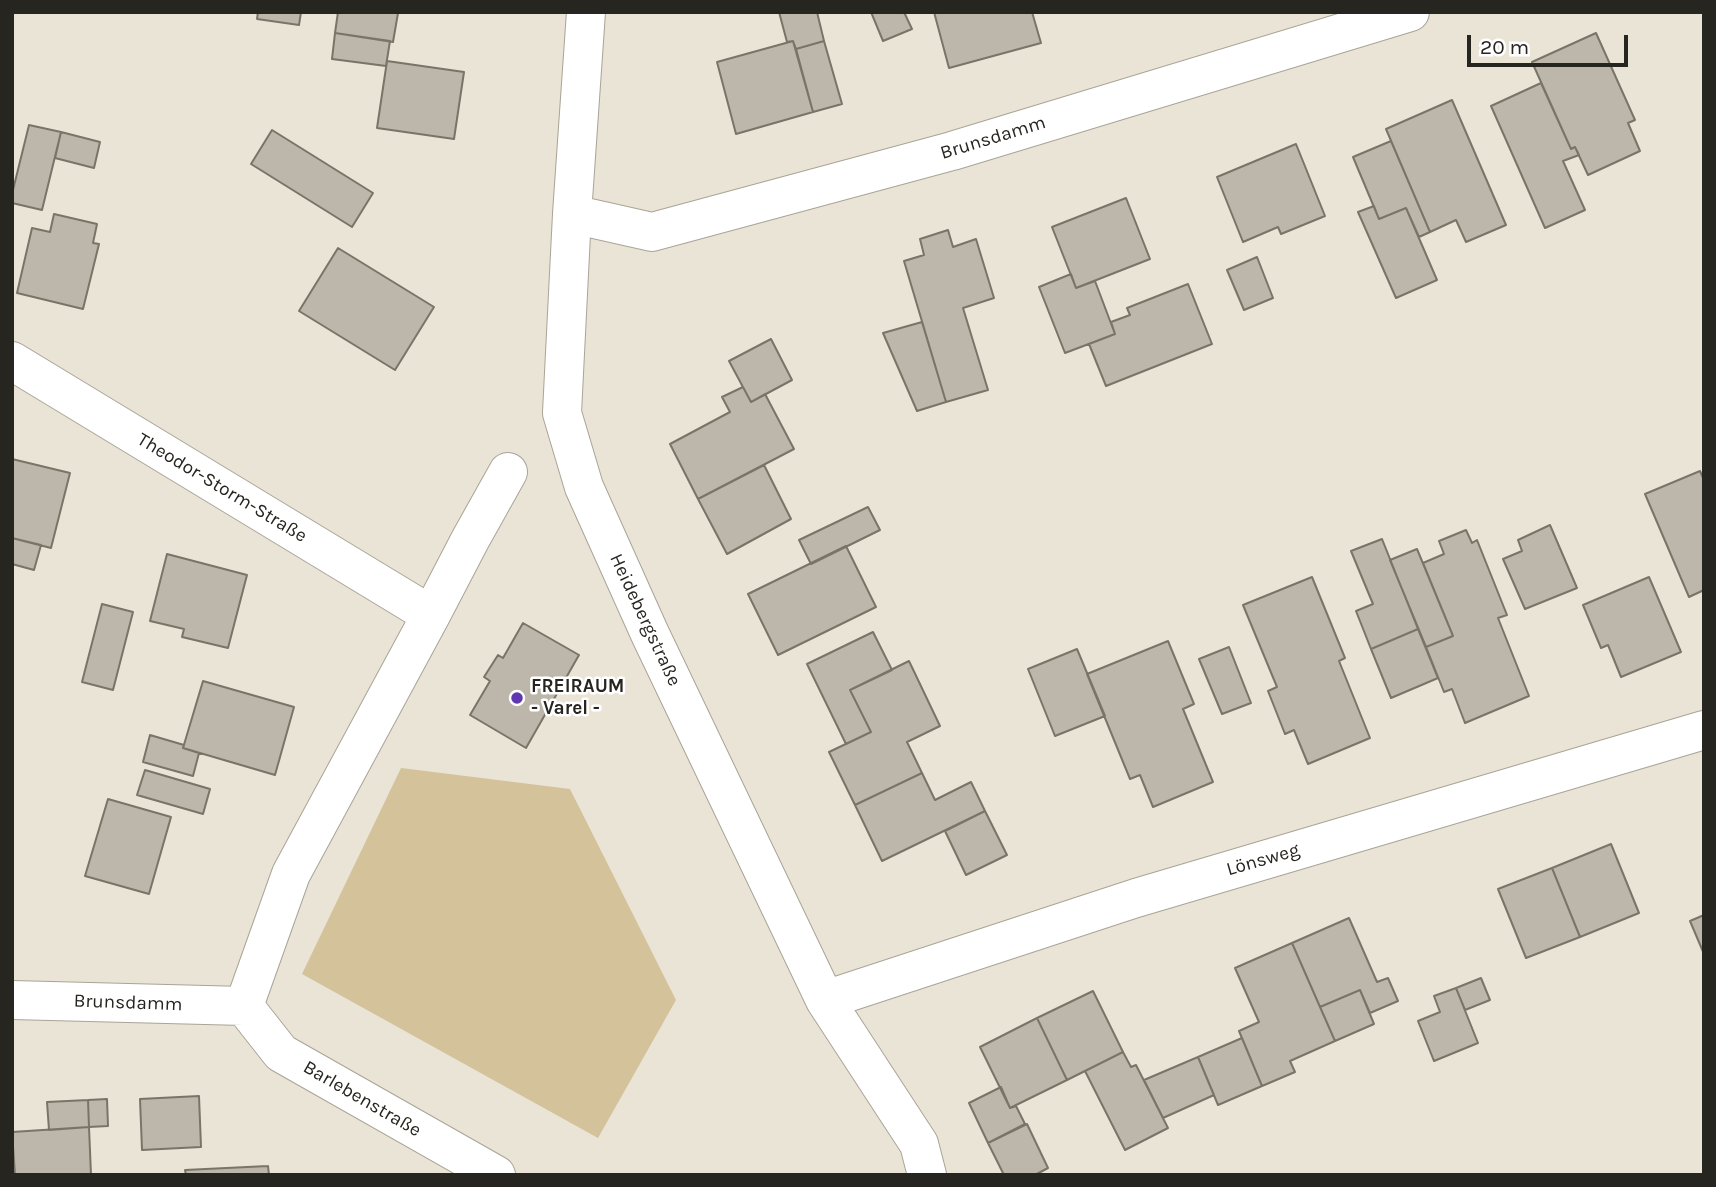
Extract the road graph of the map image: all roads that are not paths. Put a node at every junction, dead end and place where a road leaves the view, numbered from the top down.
1 (586, 12) edge
2 (1410, 12) edge
3 (572, 214) junction
4 (12, 361) edge
5 (509, 472) dead end
6 (431, 615) junction
7 (1704, 730) edge
8 (12, 999) edge
9 (825, 1000) junction
10 (244, 1006) junction
11 (496, 1175) edge
12 (927, 1175) edge

1 - 3 street, Heidebergstraße
2 - 3 street, Brunsdamm
3 - 9 street, Heidebergstraße
4 - 6 street, Theodor-Storm-Straße
5 - 6 street
6 - 10 street
7 - 9 street, Lönsweg
8 - 10 street, Brunsdamm
9 - 12 street, Heidebergstraße
10 - 11 street, Barlebenstraße

